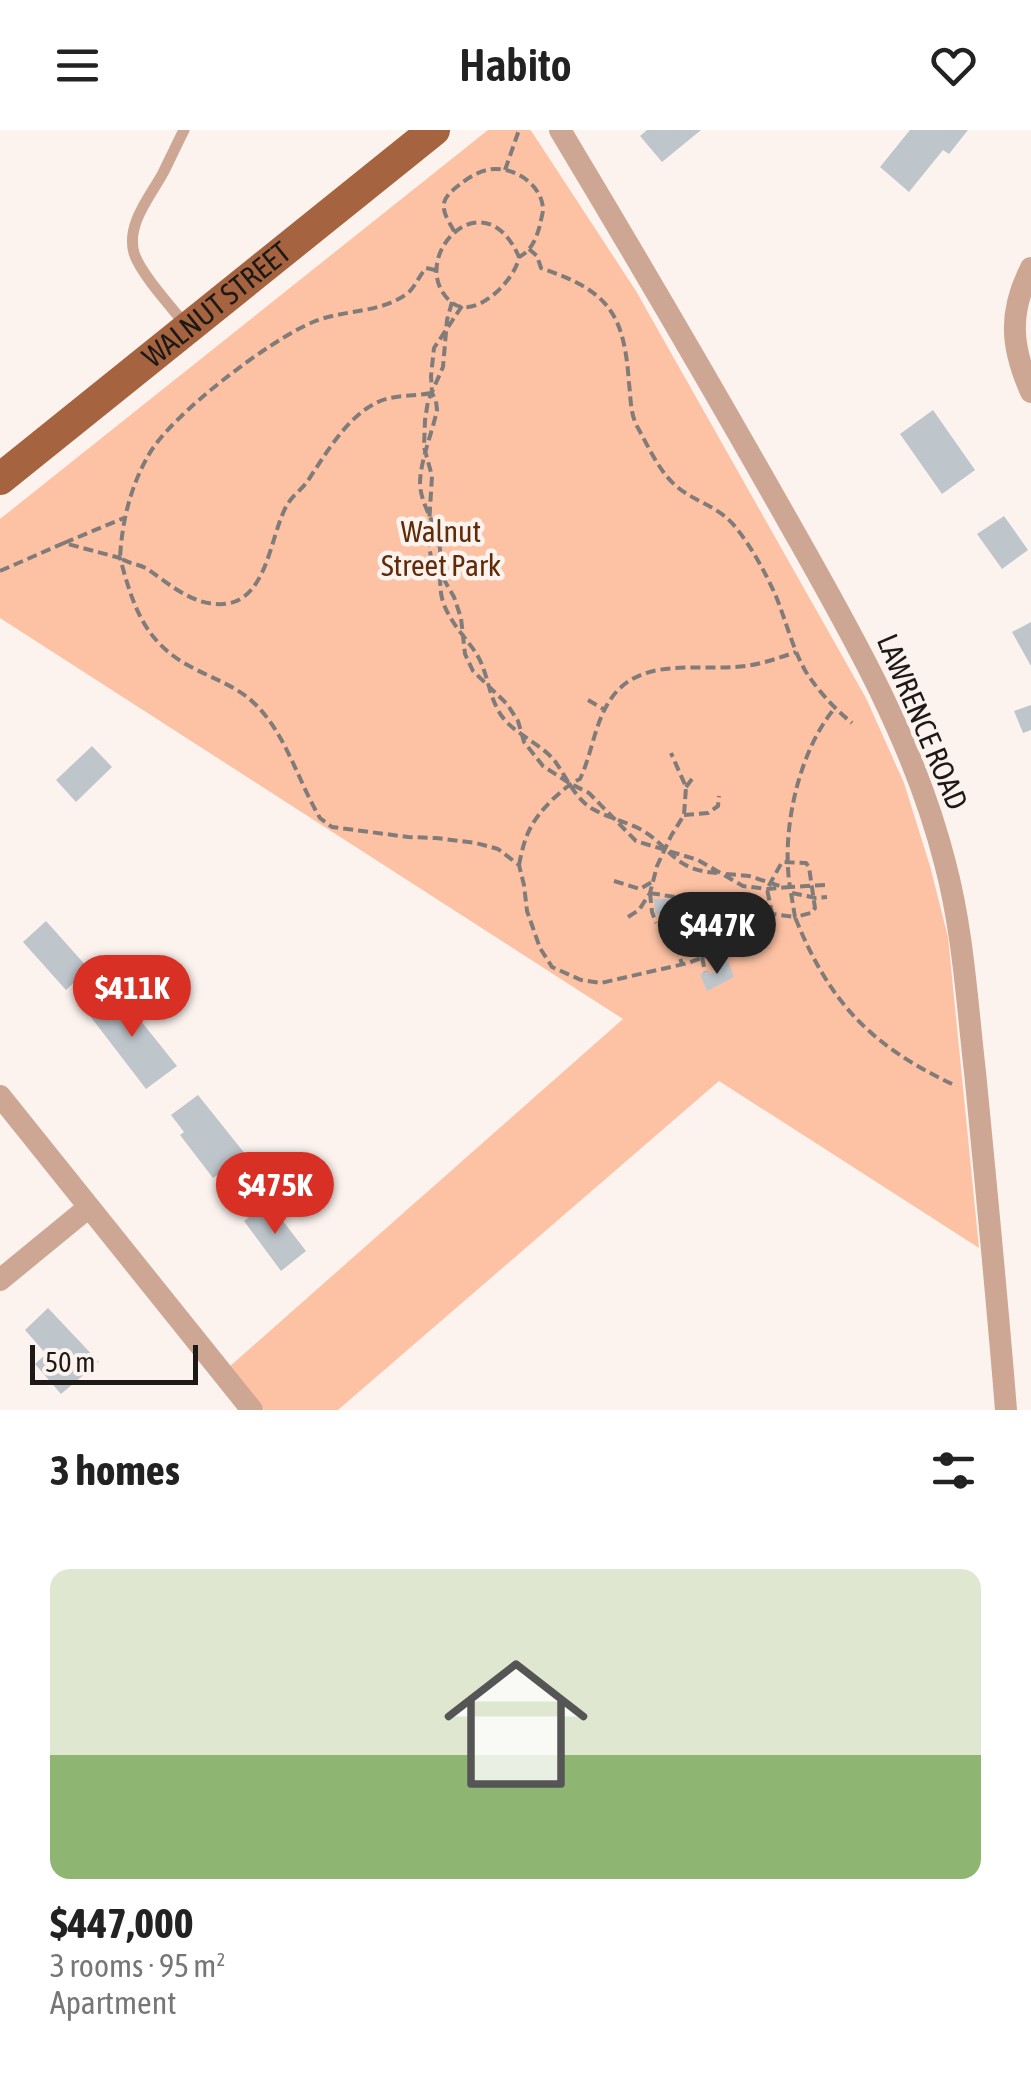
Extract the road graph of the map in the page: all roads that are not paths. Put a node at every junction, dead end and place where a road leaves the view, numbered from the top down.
1 (184, 130) edge
2 (434, 130) edge
3 (560, 130) edge
4 (1031, 268) edge
5 (188, 328) junction
6 (1031, 392) edge
7 (0, 478) edge
8 (0, 1096) edge
9 (89, 1208) junction
10 (0, 1280) edge
11 (252, 1410) edge
12 (1006, 1410) edge

1 - 5 lane
2 - 5 main road, WALNUT STREET
3 - 12 street, LAWRENCE ROAD
4 - 6 street
5 - 7 main road, WALNUT STREET
8 - 9 street
9 - 10 street
9 - 11 street

